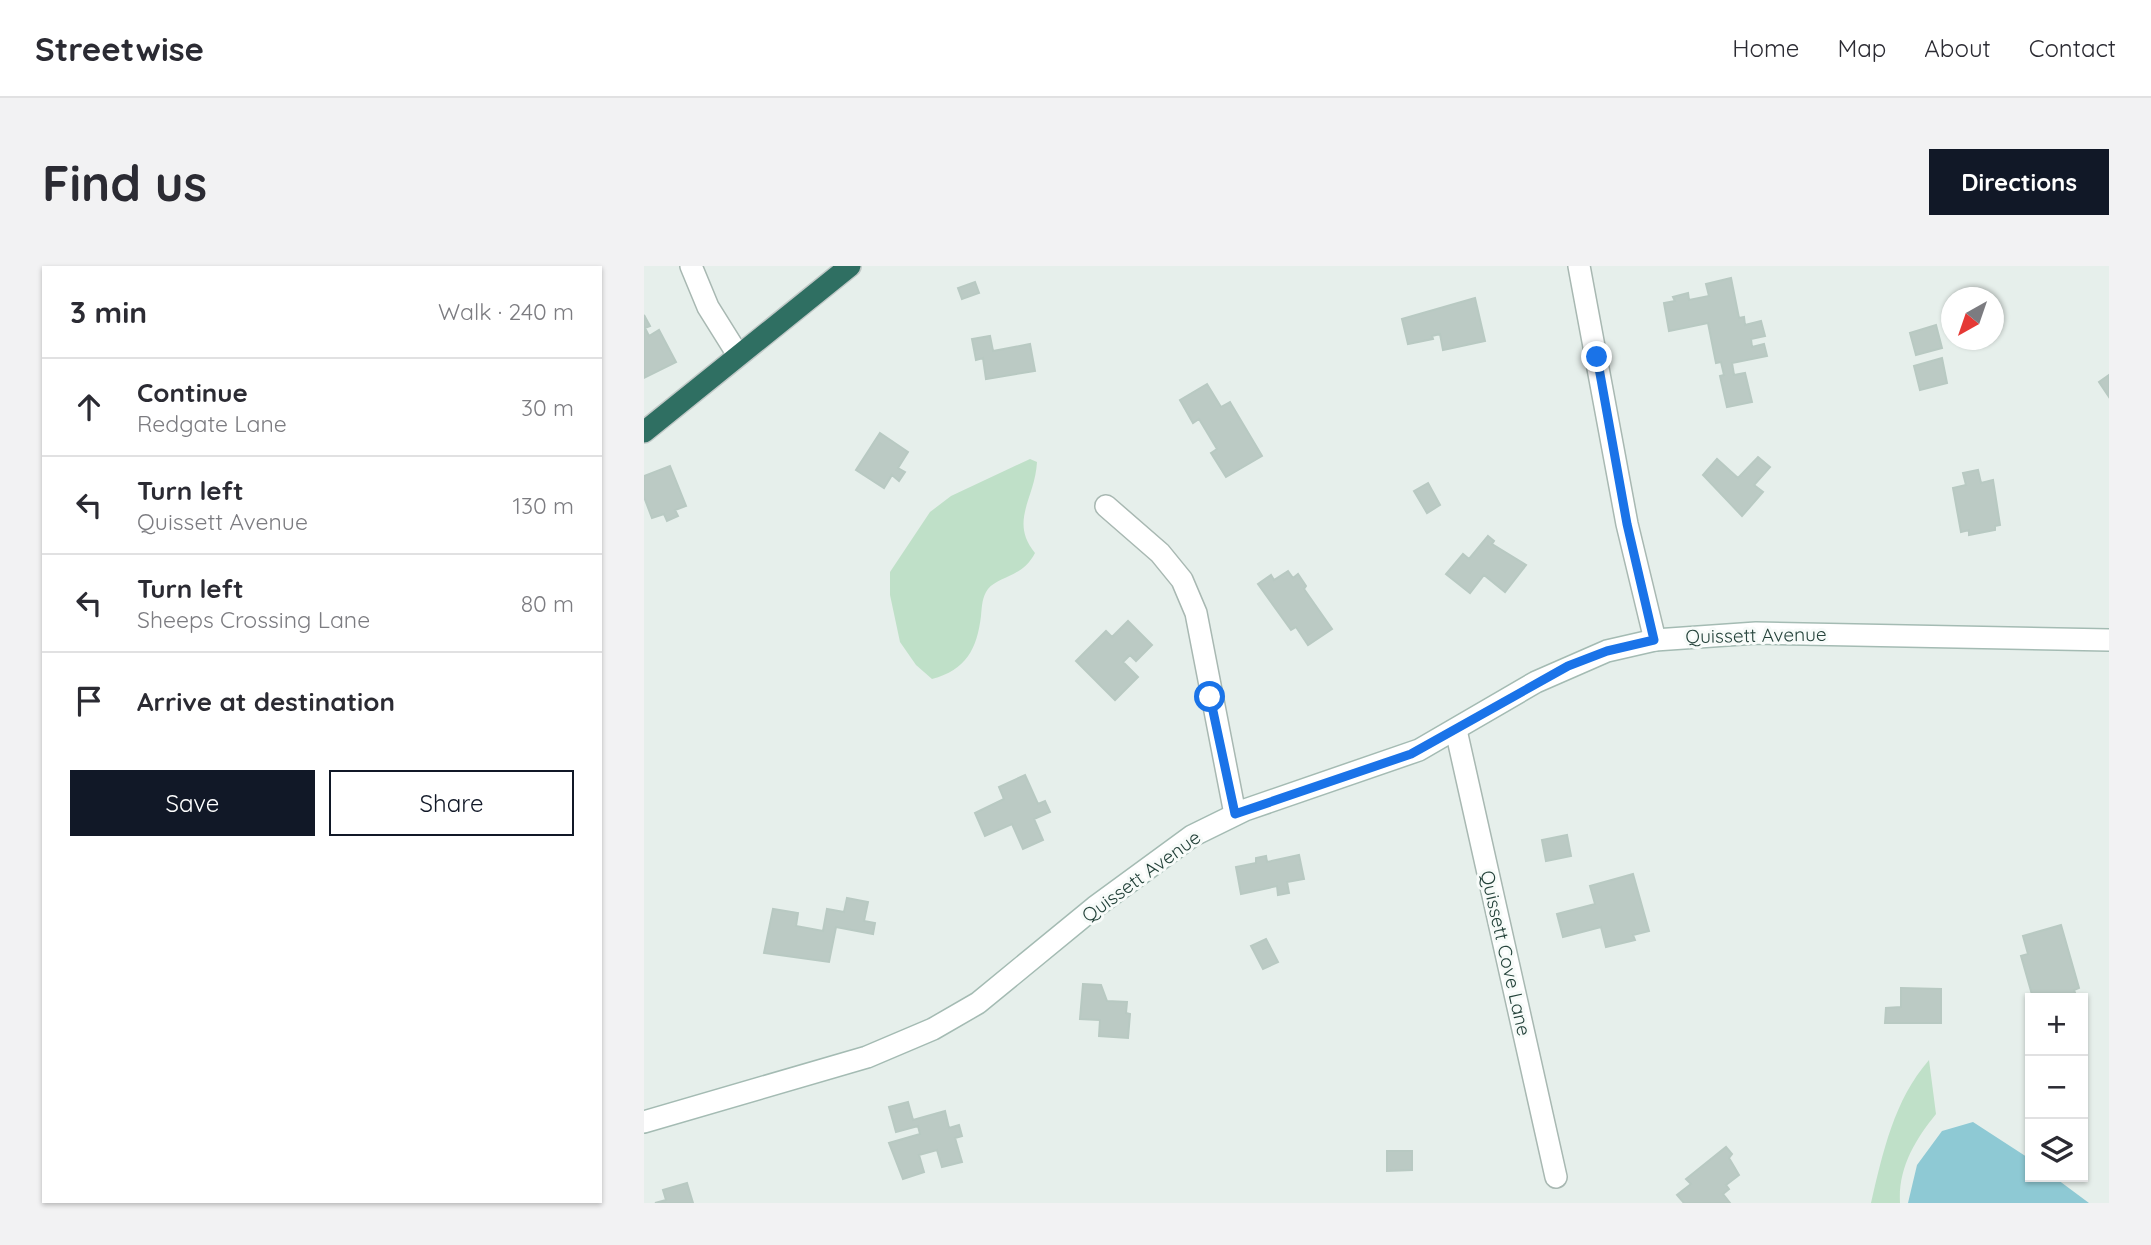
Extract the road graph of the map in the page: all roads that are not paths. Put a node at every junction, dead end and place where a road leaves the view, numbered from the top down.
1 (691, 266) edge
2 (850, 266) edge
3 (1579, 266) edge
4 (738, 355) junction
5 (644, 432) edge
6 (1106, 506) dead end
7 (1654, 640) junction
8 (2109, 640) edge
9 (1456, 730) junction
10 (1235, 814) junction
11 (644, 1122) edge
12 (1556, 1177) dead end

1 - 4 main road
2 - 4 highway
3 - 7 main road
4 - 5 highway
6 - 10 main road
7 - 8 main road, Quissett Avenue
7 - 9 main road, Quissett Avenue
9 - 10 main road, Quissett Avenue
9 - 12 main road, Quissett Cove Lane
10 - 11 main road, Quissett Avenue

